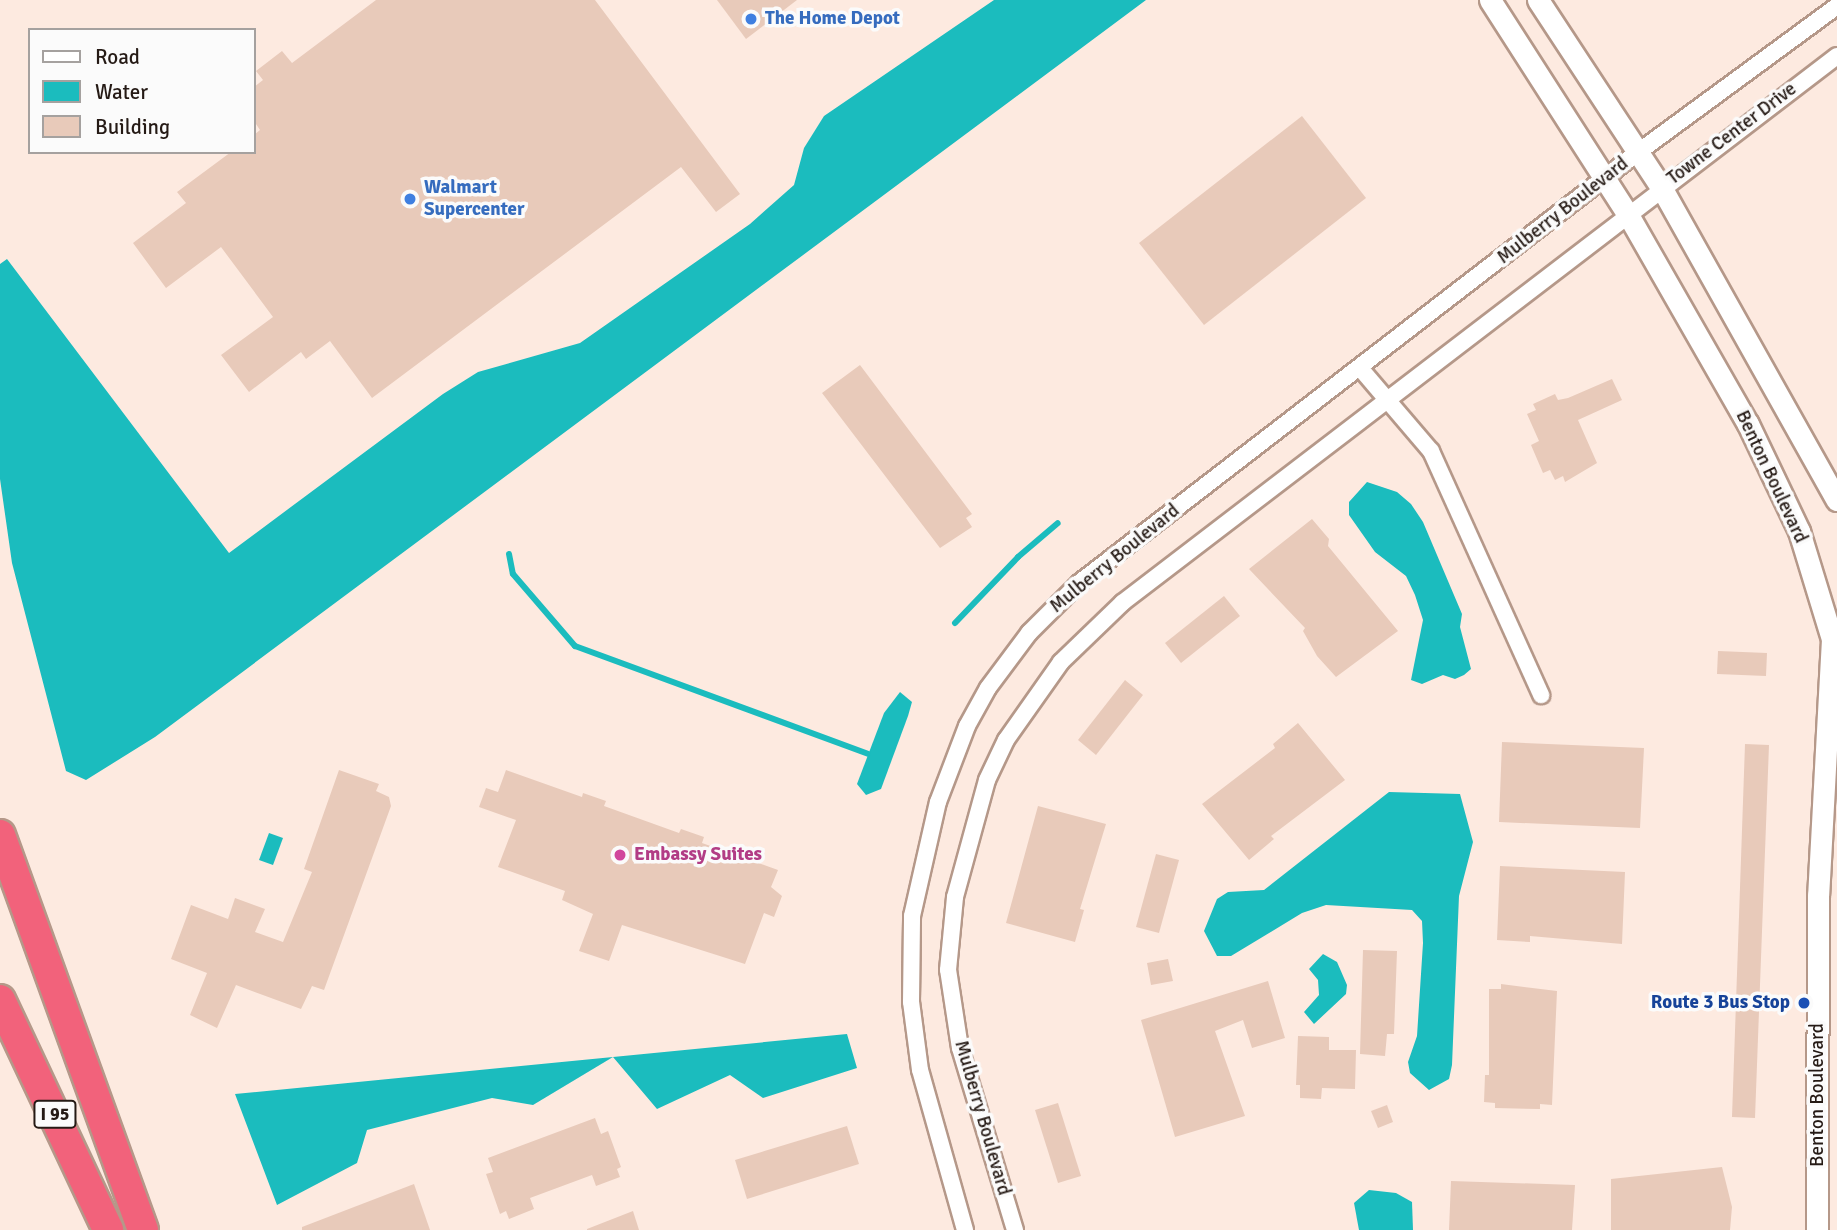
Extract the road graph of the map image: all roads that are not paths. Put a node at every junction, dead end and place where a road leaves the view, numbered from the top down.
1 (1490, 0) edge
2 (1538, 0) edge
3 (1837, 6) edge
4 (1837, 56) edge
5 (1637, 153) junction
6 (1605, 179) junction
7 (1661, 187) junction
8 (1626, 213) junction
9 (1360, 368) junction
10 (1385, 400) junction
11 (1837, 500) edge
12 (1541, 695) dead end
13 (0, 835) edge
14 (0, 1000) edge
15 (108, 1230) edge
16 (143, 1230) edge
17 (965, 1230) edge
18 (1015, 1230) edge
19 (1817, 1230) edge

1 - 6 street, Benton Boulevard
2 - 5 street
3 - 5 street
4 - 7 street, Towne Center Drive
5 - 6 street, Mulberry Boulevard
5 - 7 street
6 - 8 street, Benton Boulevard
6 - 9 street, Mulberry Boulevard
7 - 8 street, Towne Center Drive
7 - 11 street
8 - 10 street, Mulberry Boulevard
8 - 19 street, Benton Boulevard
9 - 10 street
9 - 17 street, Mulberry Boulevard
10 - 12 street
10 - 18 street, Mulberry Boulevard
13 - 16 highway
14 - 15 highway, I 95

